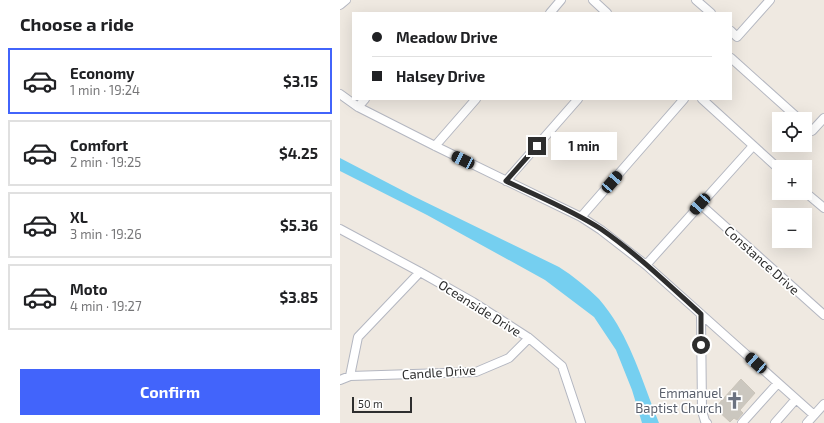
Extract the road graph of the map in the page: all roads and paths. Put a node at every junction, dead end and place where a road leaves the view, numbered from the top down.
1 (346, 0) edge
2 (561, 0) edge
3 (593, 0) edge
4 (696, 0) edge
5 (770, 0) edge
6 (340, 5) edge
7 (551, 12) edge
8 (606, 12) edge
9 (710, 12) edge
10 (734, 34) edge
11 (732, 59) edge
12 (340, 94) edge
13 (364, 100) edge
14 (475, 100) edge
15 (577, 100) edge
16 (683, 100) edge
17 (703, 100) edge
18 (358, 107) junction
19 (791, 112) edge
20 (824, 118) edge
21 (812, 131) edge
22 (435, 146) junction
23 (753, 146) junction
24 (772, 163) edge
25 (506, 181) junction
26 (812, 198) edge
27 (700, 204) junction
28 (824, 208) edge
29 (581, 217) junction
30 (342, 233) edge
31 (646, 265) junction
32 (420, 272) junction
33 (701, 314) junction
34 (824, 315) edge
35 (529, 338) junction
36 (350, 376) junction
37 (340, 380) edge
38 (778, 383) junction
39 (796, 399) junction
40 (824, 404) edge
41 (814, 416) junction
42 (581, 423) edge
43 (706, 423) edge
44 (742, 423) edge
45 (775, 423) edge
46 (807, 423) edge

1 - 6 street
2 - 7 street
3 - 8 street
4 - 9 street
5 - 10 street
11 - 19 street
12 - 18 street
13 - 18 street
14 - 22 street
15 - 25 street
16 - 29 street
17 - 23 street
18 - 22 street
20 - 21 street
22 - 25 street
23 - 24 street
23 - 27 street
25 - 29 street
26 - 28 street
27 - 31 street
27 - 34 street, Constance Drive
29 - 31 street
30 - 32 street, Oceanside Drive
31 - 33 street
32 - 35 street, Oceanside Drive
32 - 36 street
33 - 38 street
33 - 43 street
35 - 36 street, Candle Drive
35 - 42 street, Oceanside Drive
36 - 37 street, Candle Drive
38 - 39 street
38 - 44 street
39 - 41 street
39 - 45 street
40 - 41 street
41 - 46 street

